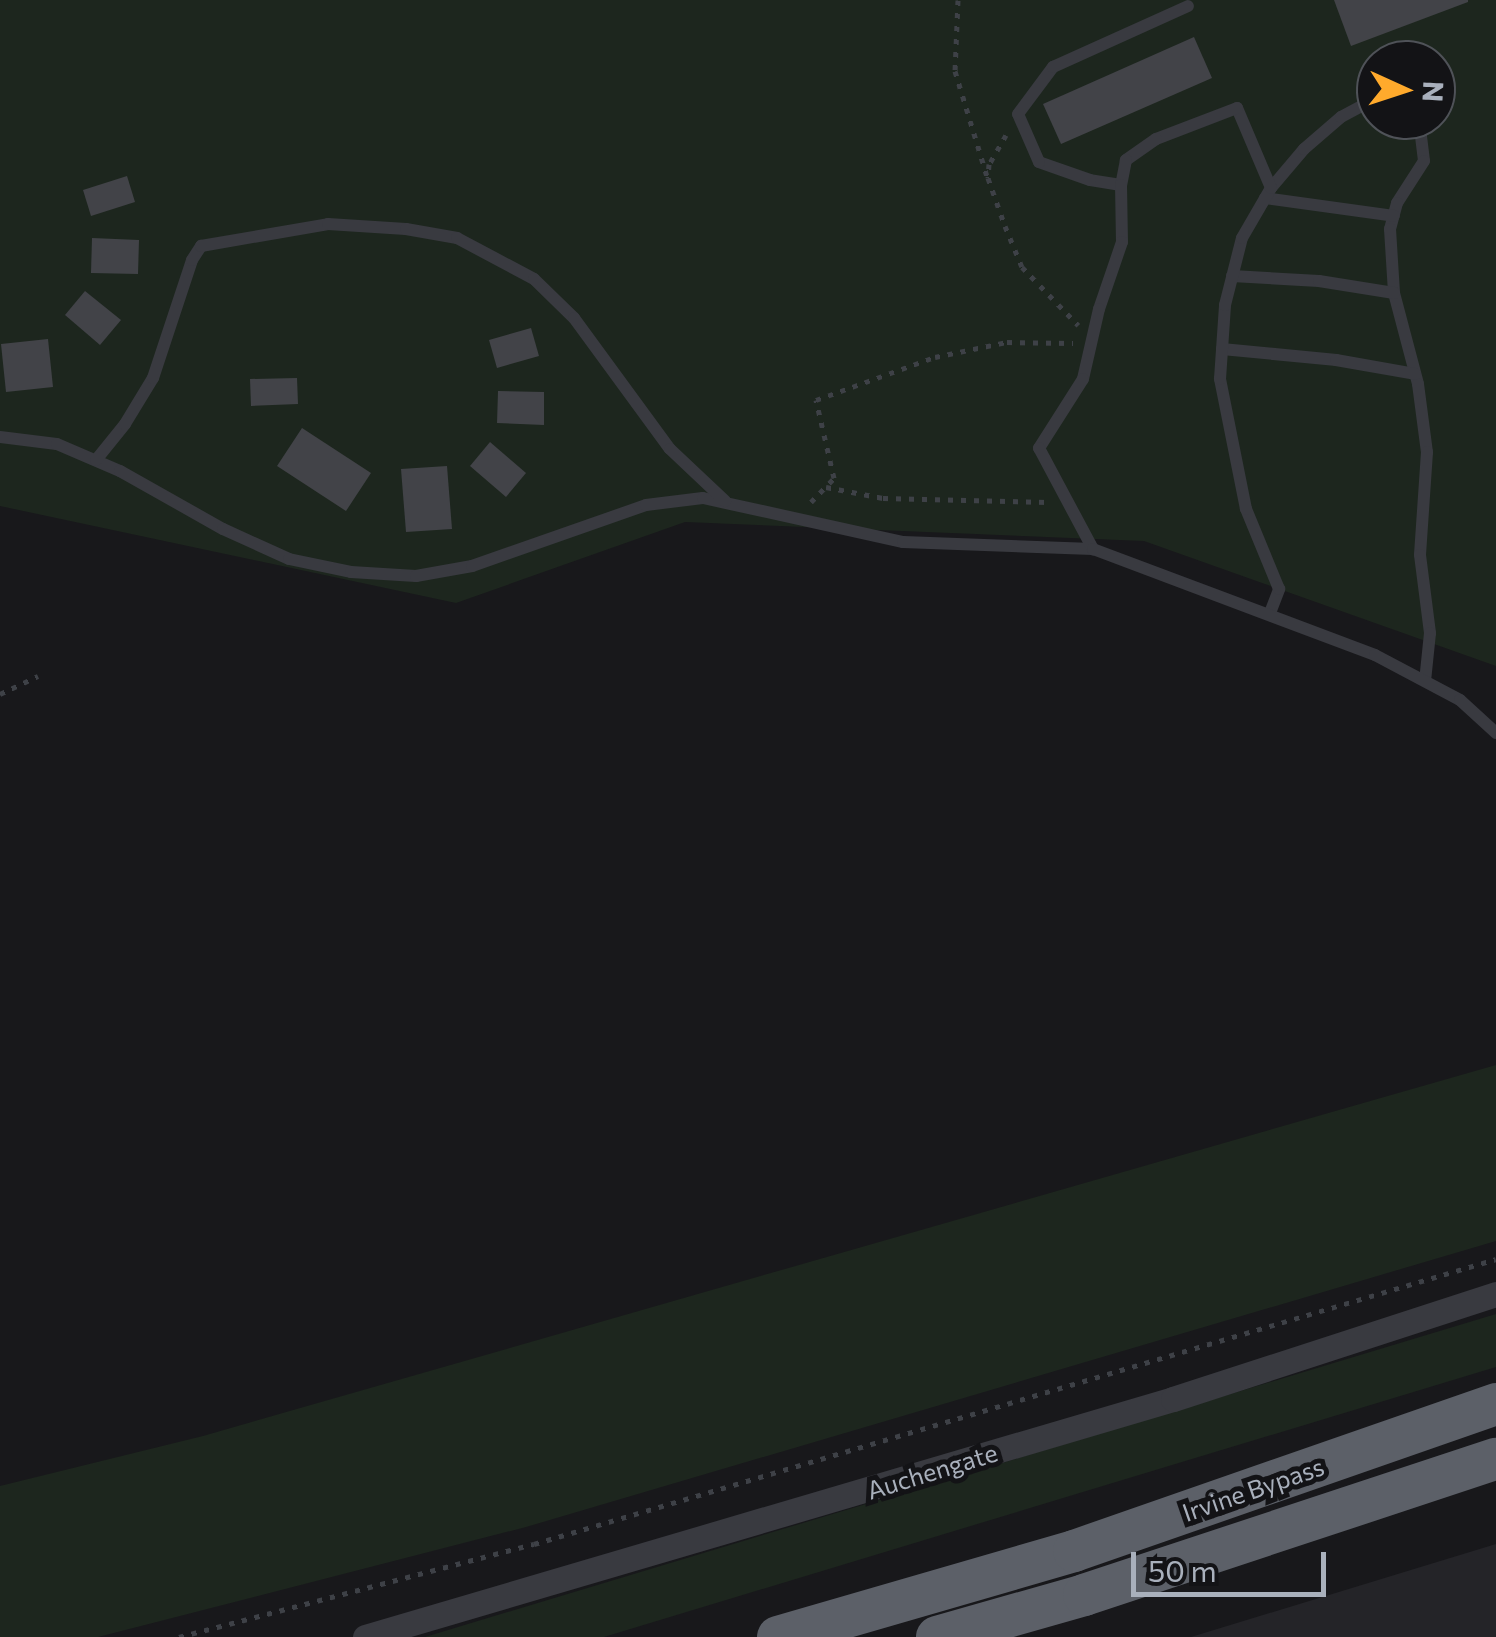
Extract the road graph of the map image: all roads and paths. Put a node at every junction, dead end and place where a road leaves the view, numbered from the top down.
1 (958, 0) edge
2 (1188, 6) dead end
3 (1356, 109) edge
4 (1018, 114) junction
5 (1422, 140) edge
6 (988, 178) junction
7 (1121, 185) junction
8 (1268, 193) junction
9 (1394, 216) junction
10 (1232, 276) junction
11 (1394, 294) junction
12 (1092, 343) junction
13 (1222, 349) junction
14 (1415, 374) junction
15 (0, 438) edge
16 (96, 460) junction
17 (826, 487) junction
18 (727, 502) junction
19 (1071, 506) junction
20 (796, 519) junction
21 (1094, 548) junction
22 (1270, 613) junction
23 (38, 676) dead end
24 (1425, 681) junction
25 (0, 694) edge
26 (1496, 733) edge
27 (1496, 1259) edge
28 (1496, 1294) edge
29 (1496, 1404) edge
30 (1496, 1459) edge
31 (179, 1637) edge
32 (365, 1637) edge
33 (778, 1637) edge
34 (937, 1637) edge

1 - 6 path
2 - 4 lane
3 - 8 lane
4 - 6 path
4 - 7 lane
5 - 9 lane
6 - 12 path
7 - 8 lane
7 - 12 lane
8 - 9 lane
8 - 10 lane
9 - 11 lane
10 - 11 lane
10 - 13 lane
11 - 14 lane
12 - 17 path
12 - 19 lane
13 - 14 lane
13 - 22 lane
14 - 24 lane
15 - 16 lane
16 - 18 lane
16 - 18 lane
17 - 19 path
17 - 20 path
18 - 20 lane
19 - 21 lane
20 - 21 lane
21 - 22 lane
22 - 24 lane
23 - 25 path
24 - 26 lane
27 - 31 path
28 - 32 street, Auchengate
29 - 33 highway, Irvine Bypass
30 - 34 highway, Irvine Bypass

